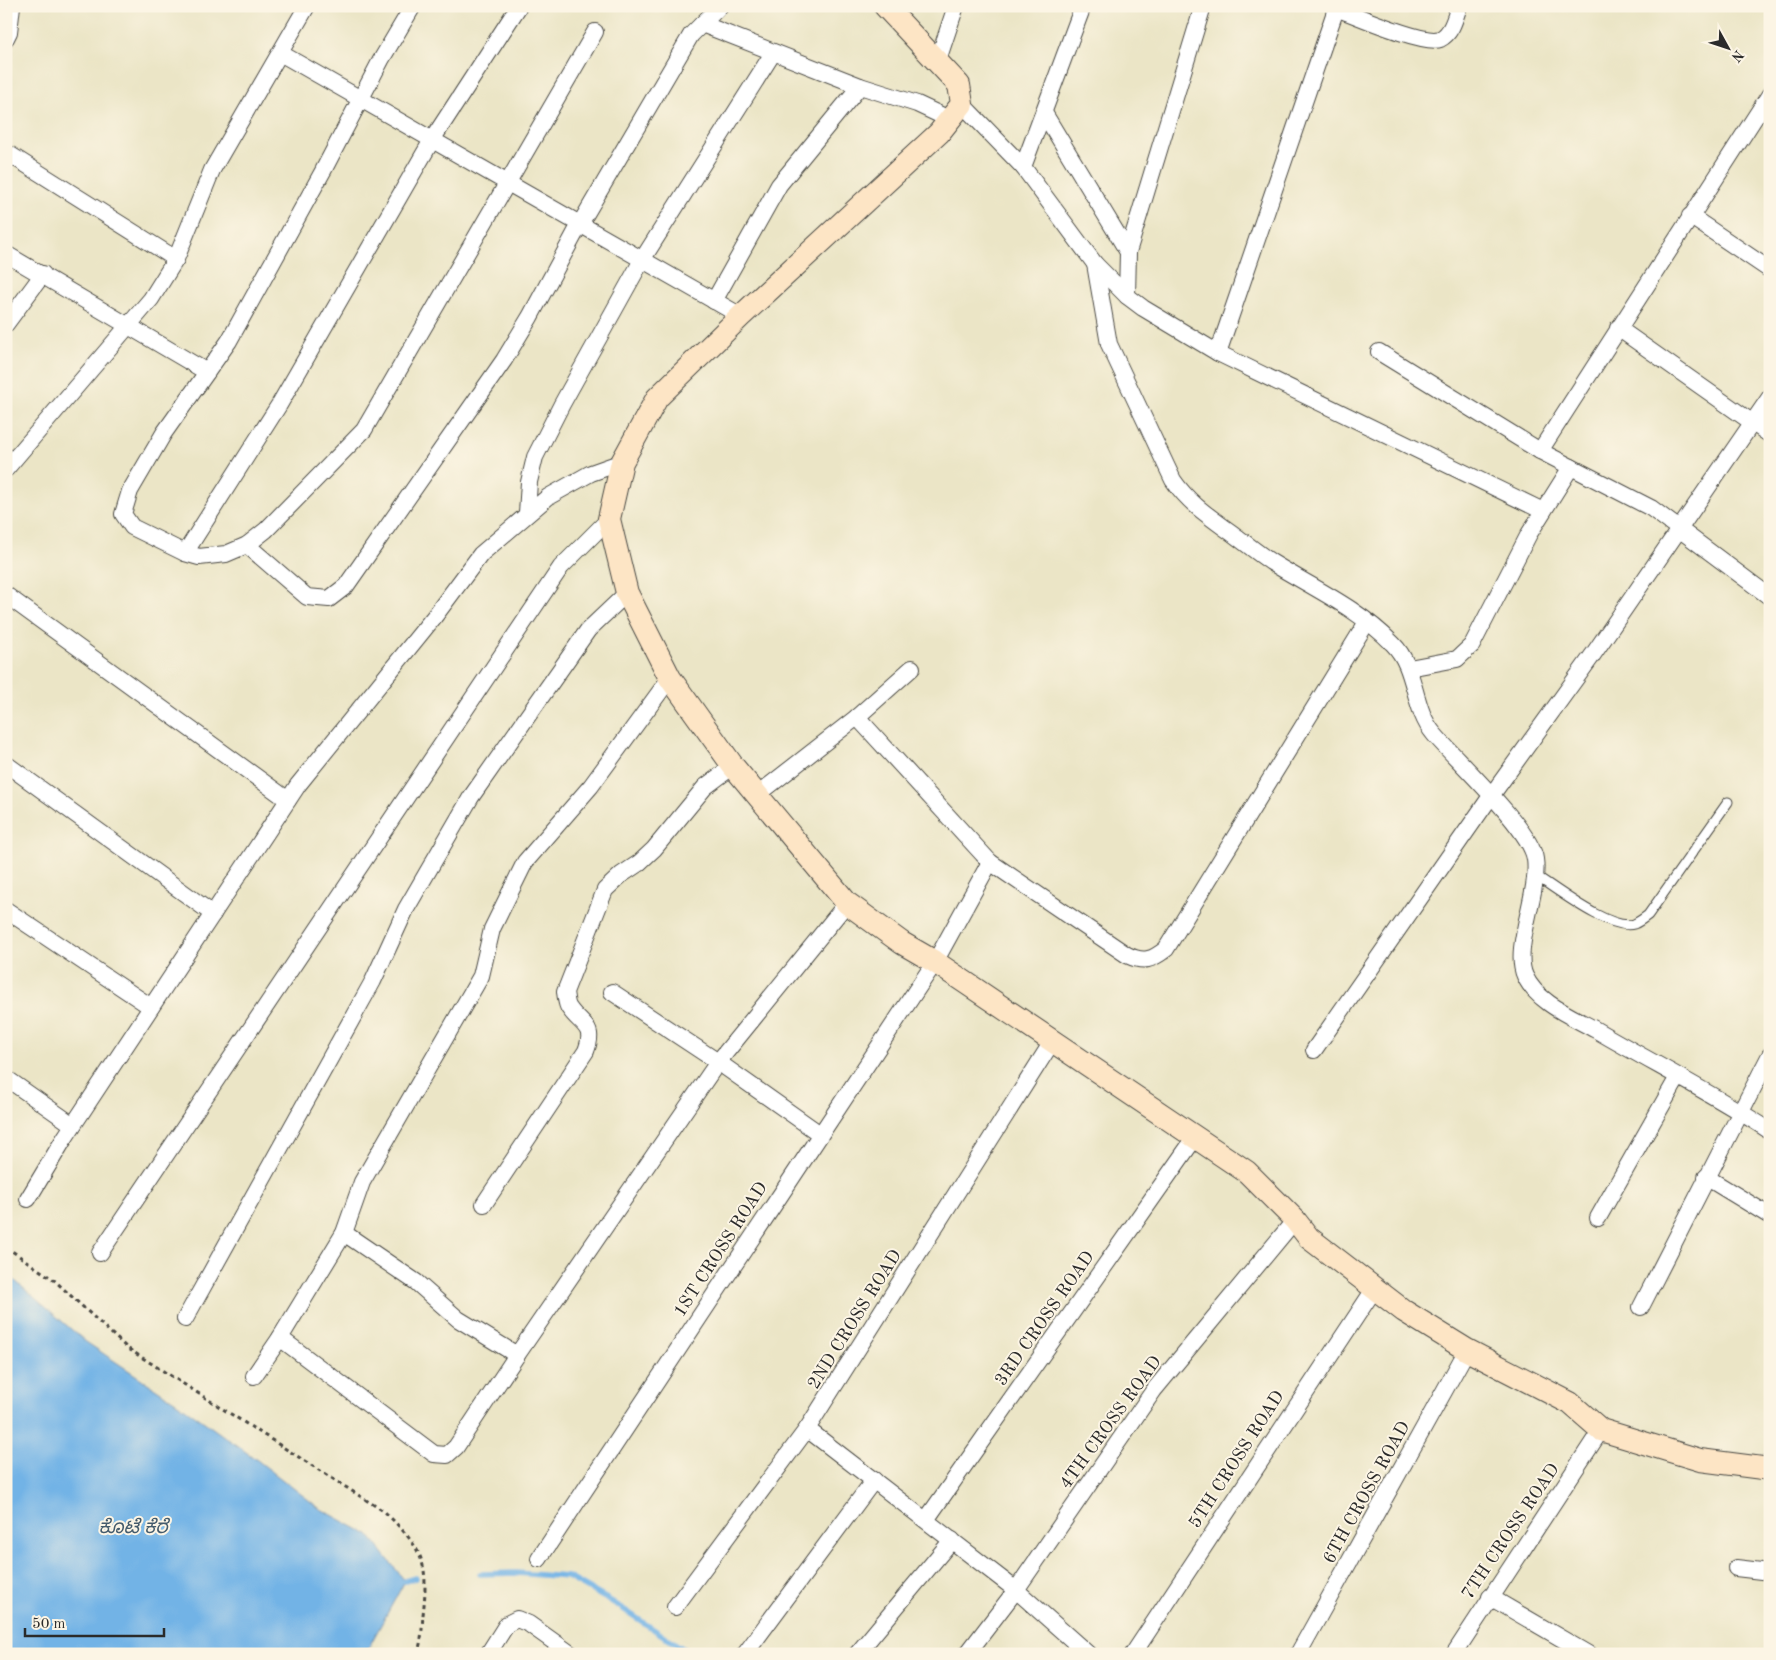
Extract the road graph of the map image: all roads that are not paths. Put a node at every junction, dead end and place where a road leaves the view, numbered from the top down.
1 (12, 6) edge
2 (307, 6) edge
3 (412, 6) edge
4 (519, 6) edge
5 (720, 6) edge
6 (885, 6) edge
7 (956, 6) edge
8 (1083, 6) edge
9 (1203, 6) edge
10 (1459, 6) edge
11 (1337, 7) edge
12 (702, 24) junction
13 (595, 32) dead end
14 (6, 38) edge
15 (280, 53) junction
16 (774, 53) junction
17 (938, 60) junction
18 (860, 86) junction
19 (1770, 94) edge
20 (360, 99) junction
21 (957, 112) junction
22 (1044, 113) junction
23 (432, 140) junction
24 (6, 152) edge
25 (1023, 167) junction
26 (507, 182) junction
27 (1690, 216) junction
28 (580, 224) junction
29 (1128, 252) junction
30 (6, 254) edge
31 (176, 259) junction
32 (642, 260) junction
33 (1095, 264) junction
34 (1770, 270) edge
35 (43, 274) junction
36 (1127, 296) junction
37 (714, 300) junction
38 (741, 316) junction
39 (6, 324) edge
40 (129, 326) junction
41 (1618, 328) junction
42 (1379, 352) dead end
43 (1218, 353) junction
44 (207, 372) junction
45 (1770, 397) edge
46 (1752, 422) junction
47 (1770, 435) edge
48 (1540, 451) junction
49 (622, 462) junction
50 (1571, 467) junction
51 (6, 469) edge
52 (1543, 511) junction
53 (527, 513) junction
54 (609, 519) junction
55 (1680, 528) junction
56 (247, 545) junction
57 (185, 552) junction
58 (627, 593) junction
59 (6, 595) edge
60 (1770, 597) edge
61 (1367, 622) junction
62 (912, 668) dead end
63 (1409, 668) junction
64 (670, 678) junction
65 (857, 717) junction
66 (6, 764) edge
67 (733, 766) junction
68 (756, 796) junction
69 (1491, 796) junction
70 (288, 800) junction
71 (1728, 802) dead end
72 (990, 862) junction
73 (1536, 876) junction
74 (848, 903) junction
75 (6, 910) edge
76 (213, 914) junction
77 (935, 962) junction
78 (612, 992) dead end
79 (151, 1007) junction
80 (1052, 1042) junction
81 (1314, 1050) dead end
82 (1770, 1054) edge
83 (718, 1062) junction
84 (6, 1078) edge
85 (1678, 1078) junction
86 (1740, 1111) junction
87 (73, 1125) junction
88 (1770, 1130) edge
89 (820, 1134) junction
90 (1194, 1139) junction
91 (1706, 1177) junction
92 (28, 1199) dead end
93 (484, 1204) dead end
94 (1770, 1216) edge
95 (1598, 1218) dead end
96 (1295, 1220) junction
97 (344, 1233) junction
98 (100, 1253) dead end
99 (1375, 1288) junction
100 (1641, 1306) dead end
101 (185, 1319) dead end
102 (280, 1338) junction
103 (1468, 1350) junction
104 (517, 1355) junction
105 (254, 1376) dead end
106 (807, 1429) junction
107 (1601, 1430) junction
108 (1770, 1469) edge
109 (874, 1480) junction
110 (926, 1520) junction
111 (952, 1540) junction
112 (539, 1559) dead end
113 (1736, 1568) dead end
114 (1770, 1572) edge
115 (1016, 1590) junction
116 (1490, 1597) junction
117 (675, 1607) dead end
118 (488, 1654) edge
119 (571, 1654) edge
120 (745, 1654) edge
121 (856, 1654) edge
122 (967, 1654) edge
123 (1088, 1654) edge
124 (1133, 1654) edge
125 (1298, 1654) edge
126 (1454, 1654) edge
127 (1588, 1654) edge

1 - 14 street
2 - 15 street
3 - 20 street
4 - 23 street
5 - 12 street
6 - 17 street
7 - 17 street
8 - 22 street
9 - 29 street
10 - 11 street
11 - 43 street
12 - 16 street
12 - 28 street
13 - 26 street
15 - 20 street
15 - 31 street
16 - 18 street
16 - 32 street
17 - 21 street
18 - 21 street
18 - 37 street
19 - 27 street
20 - 23 street
20 - 44 street
21 - 25 street
21 - 38 street
22 - 25 street
22 - 29 street
23 - 26 street
23 - 57 street
24 - 31 street
25 - 33 street
26 - 28 street
26 - 56 street
27 - 34 street
27 - 41 street
28 - 32 street
28 - 56 street
29 - 36 street
30 - 35 street
31 - 40 street
32 - 37 street
32 - 53 street
33 - 36 street
33 - 61 street
35 - 39 street
35 - 40 street
36 - 43 street
37 - 38 street
38 - 49 street
40 - 44 street
40 - 51 street
41 - 46 street
41 - 48 street
42 - 48 street
43 - 52 street
44 - 57 street
45 - 46 street
46 - 47 street
46 - 55 street
48 - 50 street
49 - 53 street
49 - 54 street
50 - 52 street
50 - 55 street
52 - 63 street
53 - 70 street
54 - 58 street
54 - 98 street
55 - 60 street
55 - 69 street
56 - 57 street
58 - 64 street
58 - 101 street
59 - 70 street
61 - 63 street
61 - 72 street
62 - 65 street
63 - 69 street
64 - 67 street
64 - 97 street
65 - 68 street
65 - 72 street
66 - 76 street
67 - 68 street
67 - 93 street
68 - 74 street
69 - 73 street
69 - 81 street
70 - 76 street
71 - 73 lane
72 - 77 street, 1ST CROSS ROAD
73 - 85 street
74 - 77 street
74 - 83 street
75 - 79 street
76 - 79 street
77 - 80 street
77 - 89 street, 1ST CROSS ROAD
78 - 83 street
79 - 87 street
80 - 90 street
80 - 106 street, 2ND CROSS ROAD
82 - 86 street
83 - 89 street
83 - 104 street
84 - 87 street
85 - 86 street
85 - 95 street
86 - 88 street
86 - 91 street
87 - 92 street
89 - 112 street, 1ST CROSS ROAD
90 - 96 street
90 - 110 street, 3RD CROSS ROAD
91 - 94 street
91 - 100 street
96 - 99 street
96 - 115 street, 4TH CROSS ROAD
97 - 102 street
97 - 104 street
99 - 103 street
99 - 124 street, 5TH CROSS ROAD
102 - 104 street
102 - 105 street
103 - 107 street
103 - 125 street, 6TH CROSS ROAD
106 - 109 street
106 - 117 street, 2ND CROSS ROAD
107 - 108 street
107 - 116 street, 7TH CROSS ROAD
109 - 110 street
109 - 120 street
110 - 111 street
111 - 115 street
111 - 121 street
113 - 114 street
115 - 122 street, 4TH CROSS ROAD
115 - 123 street
116 - 126 street, 7TH CROSS ROAD
116 - 127 street
118 - 119 street

